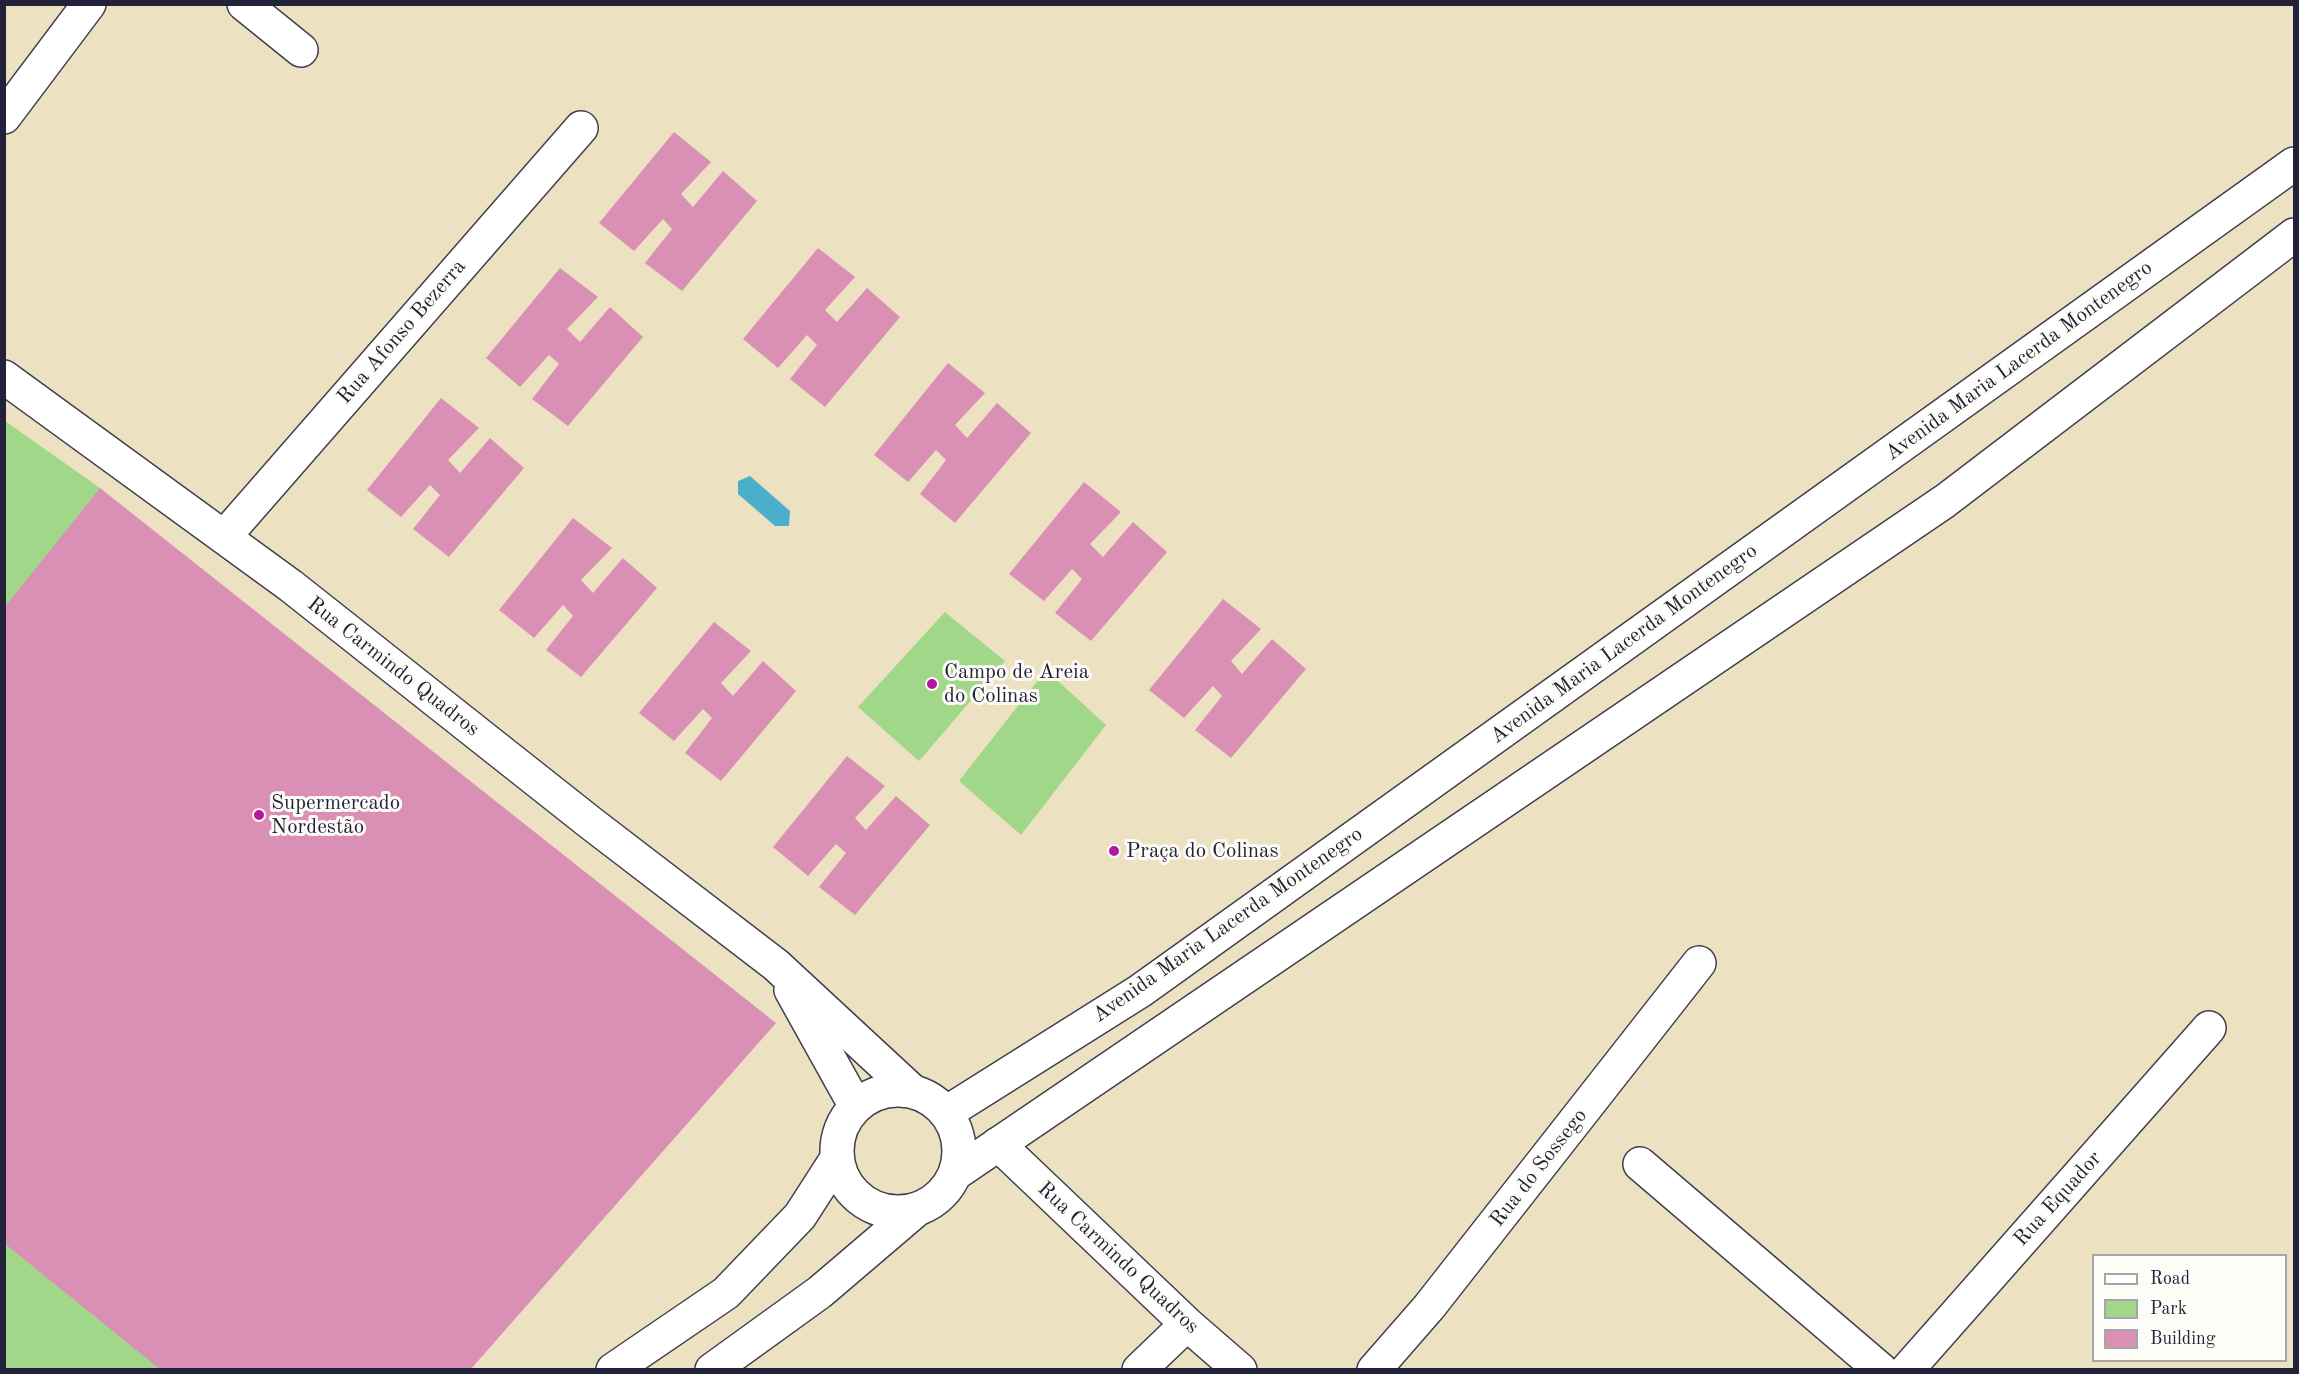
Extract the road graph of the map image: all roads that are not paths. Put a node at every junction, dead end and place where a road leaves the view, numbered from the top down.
1 (88, 4) edge
2 (244, 4) edge
3 (301, 50) dead end
4 (4, 117) edge
5 (581, 128) dead end
6 (2295, 164) edge
7 (2295, 235) edge
8 (4, 377) edge
9 (224, 537) junction
10 (1699, 963) dead end
11 (776, 965) junction
12 (2209, 1028) dead end
13 (911, 1090) junction
14 (855, 1105) junction
15 (946, 1113) junction
16 (998, 1144) junction
17 (836, 1160) junction
18 (1640, 1164) dead end
19 (956, 1173) junction
20 (915, 1211) junction
21 (1188, 1324) junction
22 (613, 1370) edge
23 (712, 1370) edge
24 (1139, 1370) edge
25 (1240, 1370) edge
26 (1374, 1370) edge
27 (1881, 1370) edge
28 (1907, 1370) edge

1 - 4 main road
2 - 3 main road
5 - 9 main road, Rua Afonso Bezerra
6 - 15 main road, Avenida Maria Lacerda Montenegro
7 - 16 main road
8 - 9 main road, Rua Carmindo Quadros
9 - 11 main road, Rua Carmindo Quadros
10 - 26 main road, Rua do Sossego
11 - 13 main road, Rua Carmindo Quadros
11 - 14 main road, Rua Carmindo Quadros
12 - 28 main road, Rua Equador
13 - 14 main road
13 - 15 main road
14 - 17 main road
15 - 19 main road
16 - 19 main road
16 - 21 main road, Rua Carmindo Quadros
17 - 20 main road
17 - 22 main road
18 - 27 main road
19 - 20 main road
20 - 23 main road
21 - 24 main road
21 - 25 main road, Rua Carmindo Quadros

